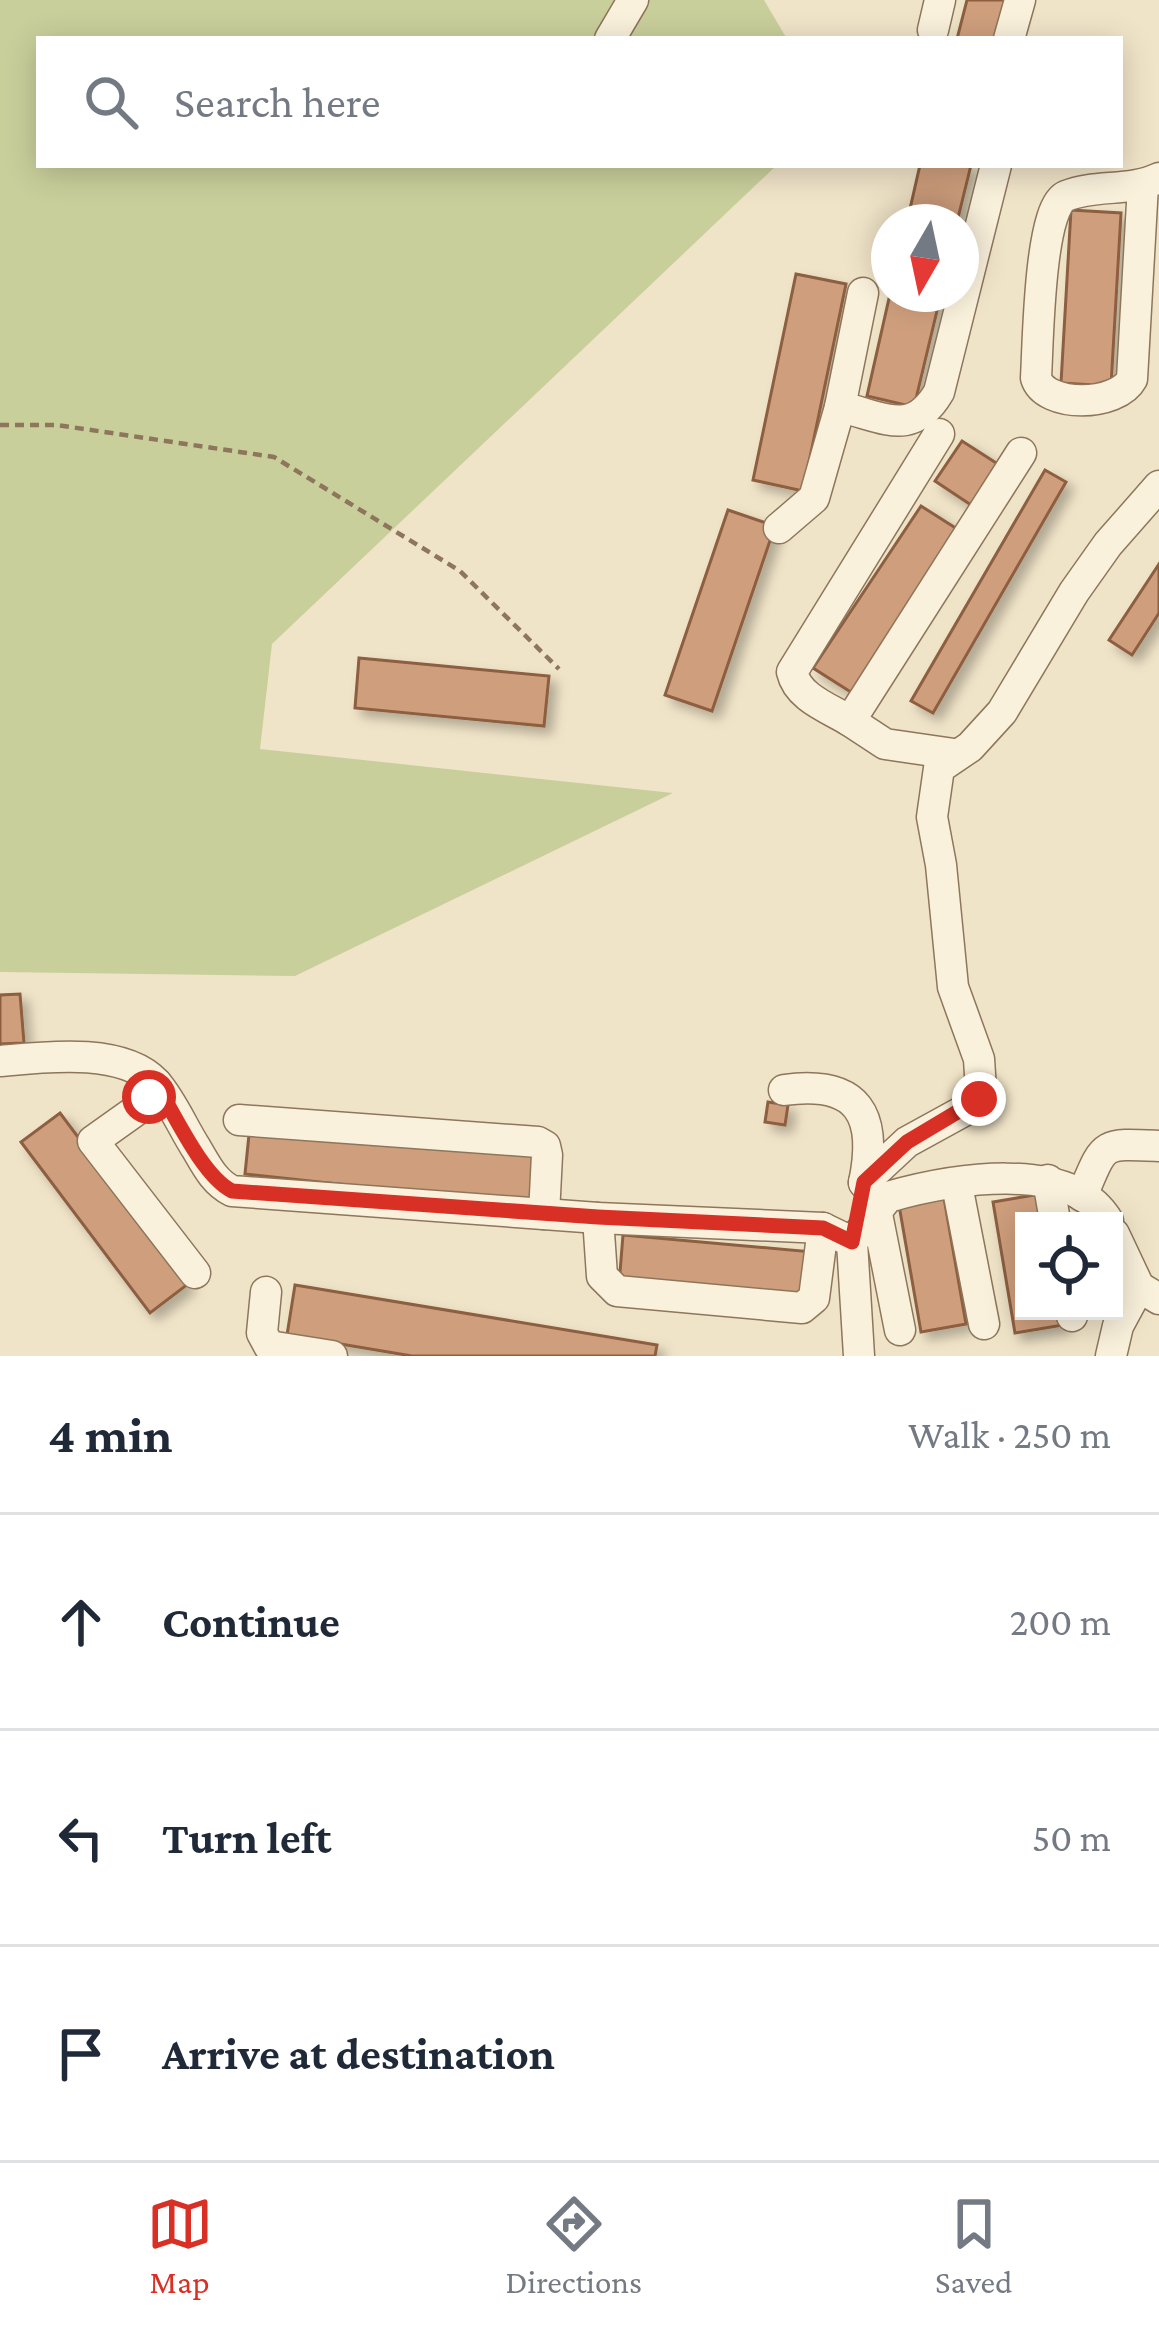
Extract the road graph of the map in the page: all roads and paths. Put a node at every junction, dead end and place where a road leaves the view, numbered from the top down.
1 (633, 0) edge
2 (1020, 0) edge
3 (612, 36) edge
4 (1010, 36) edge
5 (995, 168) edge
6 (1151, 182) edge
7 (863, 293) dead end
8 (840, 407) junction
9 (0, 425) edge
10 (939, 434) dead end
11 (1021, 453) dead end
12 (1159, 486) edge
13 (779, 528) dead end
14 (559, 669) dead end
15 (850, 721) junction
16 (954, 754) junction
17 (0, 1061) edge
18 (156, 1084) junction
19 (784, 1090) dead end
20 (239, 1120) dead end
21 (1159, 1146) edge
22 (1048, 1180) junction
23 (957, 1185) junction
24 (870, 1196) junction
25 (1082, 1196) junction
26 (1053, 1212) edge
27 (1099, 1212) edge
28 (544, 1214) junction
29 (598, 1217) junction
30 (823, 1228) junction
31 (852, 1242) junction
32 (1123, 1249) edge
33 (195, 1274) dead end
34 (266, 1292) dead end
35 (1149, 1293) edge
36 (984, 1324) dead end
37 (900, 1330) dead end
38 (332, 1356) edge
39 (859, 1356) edge
40 (1112, 1356) edge

1 - 3 street
2 - 4 street
5 - 8 street
6 - 6 street
7 - 8 street
8 - 13 street
9 - 14 path
10 - 15 street
11 - 15 street
12 - 16 street
15 - 16 street
16 - 24 street
17 - 18 street
18 - 28 street
18 - 33 street
19 - 24 street
20 - 28 street
21 - 25 street
22 - 23 street
22 - 25 street
22 - 26 street
23 - 24 street
23 - 36 street
24 - 31 street
24 - 37 street
25 - 27 street
28 - 29 street
29 - 30 street
29 - 30 street
30 - 31 street
31 - 39 street
32 - 35 street
34 - 38 street
35 - 40 street

